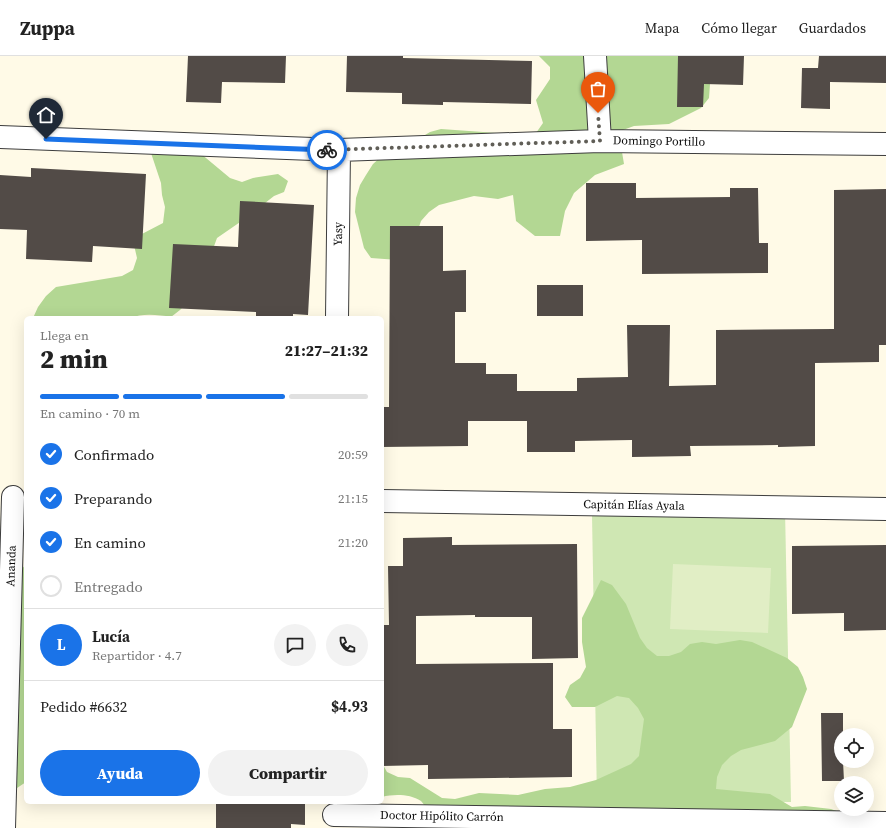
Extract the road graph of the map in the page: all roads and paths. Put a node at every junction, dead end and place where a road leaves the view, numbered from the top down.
1 (595, 56) edge
2 (0, 137) edge
3 (600, 141) junction
4 (886, 144) edge
5 (339, 150) junction
6 (338, 316) edge
7 (13, 497) edge
8 (384, 501) edge
9 (886, 509) edge
10 (334, 815) edge
11 (886, 824) edge
12 (4, 828) edge

1 - 3 street
2 - 5 street, Domingo Portillo
3 - 4 street, Domingo Portillo
3 - 5 street, Domingo Portillo
5 - 6 street, Yasy
7 - 12 street, Ananda
8 - 9 street, Capitán Elías Ayala
10 - 11 street, Doctor Hipólito Carrón

